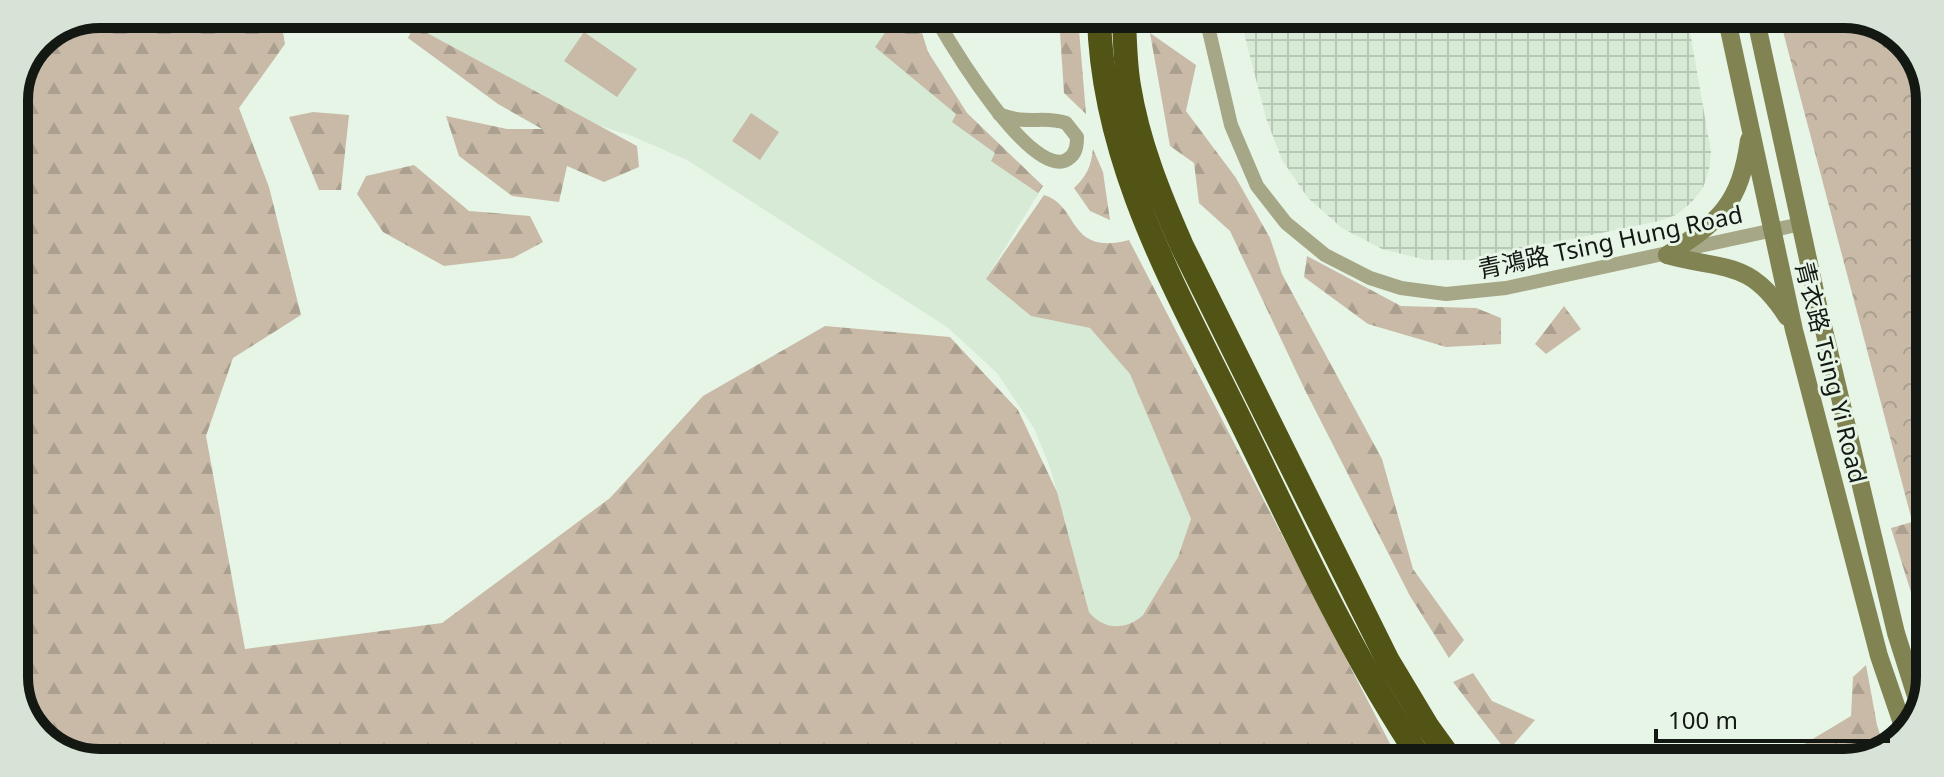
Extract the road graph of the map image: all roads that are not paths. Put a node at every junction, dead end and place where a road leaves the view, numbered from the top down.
1 (941, 28) edge
2 (1099, 28) edge
3 (1125, 28) edge
4 (1208, 28) edge
5 (1729, 28) edge
6 (1758, 28) edge
7 (999, 114) junction
8 (1751, 126) junction
9 (1801, 224) junction
10 (1774, 229) junction
11 (1667, 255) junction
12 (1794, 330) junction
13 (1914, 690) edge
14 (1901, 721) edge
15 (1414, 749) edge
16 (1444, 749) edge

1 - 7 street
2 - 15 highway
3 - 16 highway
4 - 11 street, 青鴻路 Tsing Hung Road
5 - 8 main road, 青衣路 Tsing Yi Road
6 - 9 main road, 青衣路 Tsing Yi Road
7 - 7 street
8 - 10 main road, 青衣路 Tsing Yi Road
8 - 11 main road
9 - 10 street, 青鴻路 Tsing Hung Road
9 - 13 main road, 青衣路 Tsing Yi Road
10 - 11 street, 青鴻路 Tsing Hung Road
10 - 12 main road, 青衣路 Tsing Yi Road
11 - 12 main road
12 - 14 main road, 青衣路 Tsing Yi Road

